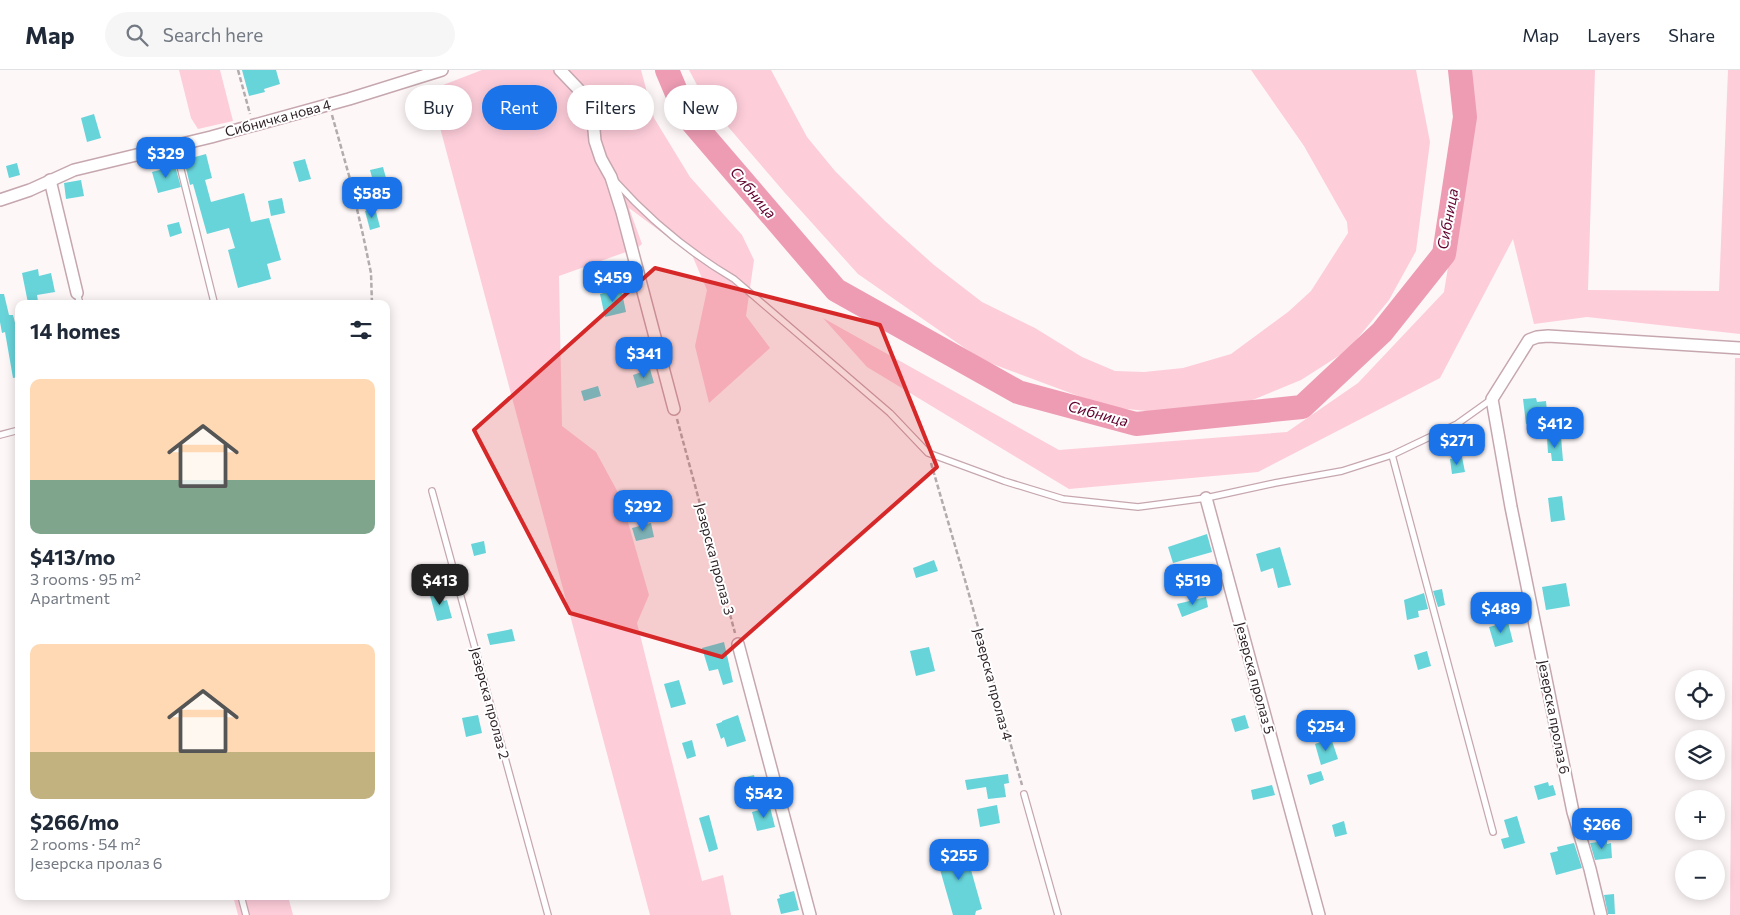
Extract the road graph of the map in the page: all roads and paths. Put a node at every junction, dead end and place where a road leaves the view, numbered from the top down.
1 (238, 70) edge
2 (442, 70) edge
3 (560, 70) edge
4 (328, 104) junction
5 (253, 125) junction
6 (175, 146) junction
7 (611, 177) junction
8 (50, 180) junction
9 (0, 200) edge
10 (79, 298) edge
11 (214, 300) edge
12 (372, 300) edge
13 (1740, 348) edge
14 (1492, 399) junction
15 (674, 408) joint
16 (15, 431) edge
17 (0, 435) edge
18 (928, 453) junction
19 (1392, 455) junction
20 (432, 491) dead end
21 (1206, 498) junction
22 (738, 644) joint
23 (1024, 794) joint
24 (1493, 832) dead end
25 (242, 900) edge
26 (246, 915) edge
27 (548, 915) edge
28 (810, 915) edge
29 (1058, 915) edge
30 (1319, 915) edge
31 (1601, 915) edge

1 - 5 path
2 - 4 street, Сибничка нова 4
3 - 7 street
4 - 5 street, Сибничка нова 4
4 - 12 path
5 - 6 street, Сибничка нова 4
6 - 8 street, Сибничка нова 4
6 - 11 lane
7 - 15 street
7 - 18 lane
8 - 9 street, Сибничка нова 4
8 - 10 street
13 - 14 street
14 - 19 lane
14 - 31 street, Језерска пролаз 6
15 - 22 path, Језерска пролаз 3
16 - 17 lane
18 - 21 lane
18 - 23 path, Језерска пролаз 4
19 - 21 lane
19 - 24 lane
20 - 27 lane, Језерска пролаз 2
21 - 30 street, Језерска пролаз 5
22 - 28 street
23 - 29 lane
25 - 26 lane

